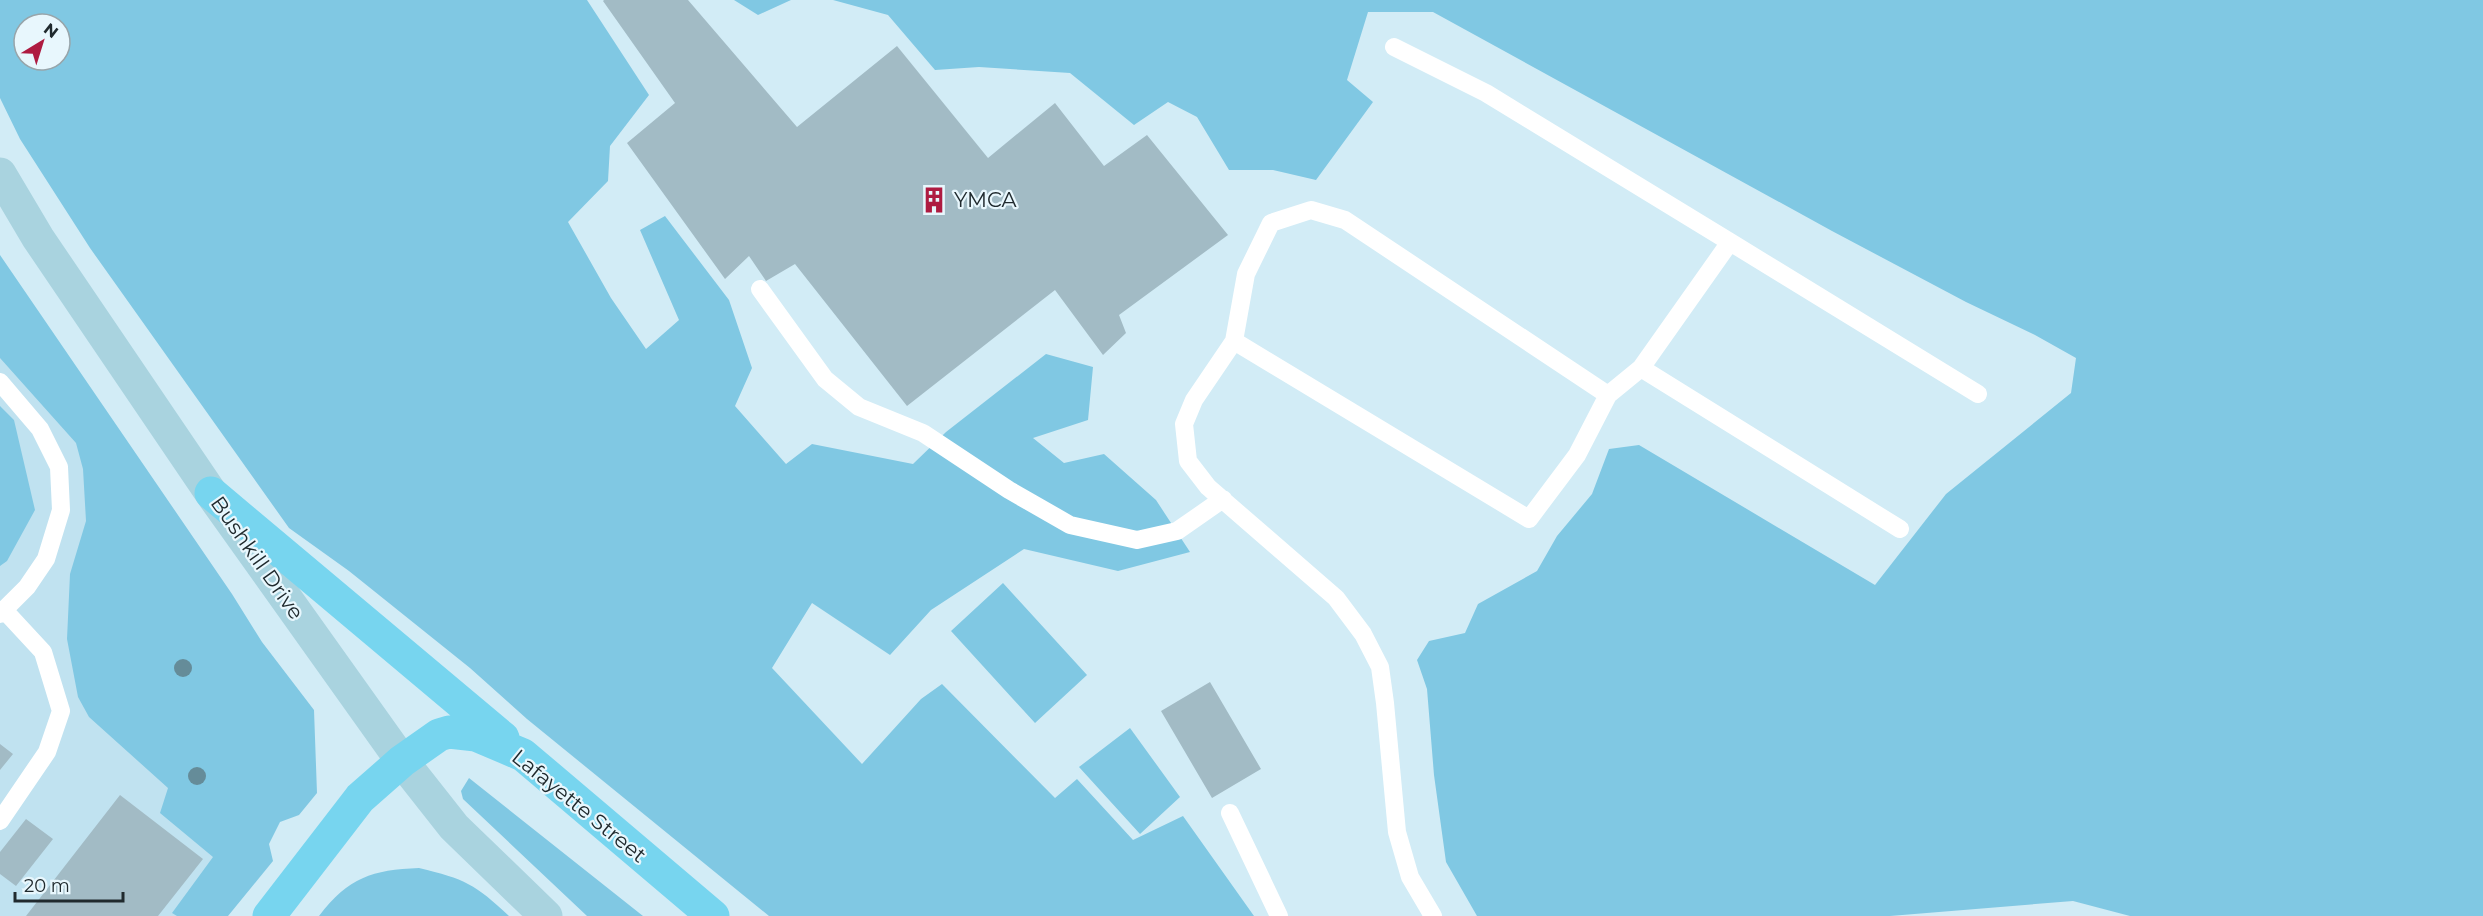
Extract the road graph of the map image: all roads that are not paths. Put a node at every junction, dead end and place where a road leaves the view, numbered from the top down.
1 (1394, 48) dead end
2 (0, 174) edge
3 (1730, 242) junction
4 (759, 289) dead end
5 (1234, 341) junction
6 (1641, 368) junction
7 (0, 382) edge
8 (1978, 394) dead end
9 (1608, 395) junction
10 (211, 492) junction
11 (1223, 500) junction
12 (1900, 530) dead end
13 (2, 613) edge
14 (523, 754) junction
15 (402, 761) junction
16 (1230, 813) dead end
17 (0, 821) edge
18 (269, 916) edge
19 (546, 916) edge
20 (713, 916) edge
21 (1279, 916) edge
22 (1433, 916) edge

1 - 3 lane
2 - 10 main road, Bushkill Drive
3 - 6 lane
3 - 8 lane
4 - 11 lane
5 - 9 lane
5 - 9 lane
5 - 11 lane
6 - 9 lane
6 - 12 lane
7 - 13 lane
10 - 14 main road
10 - 15 main road, Bushkill Drive
11 - 22 lane
13 - 17 lane
14 - 15 main road, Lafayette Street
14 - 20 main road, Lafayette Street
15 - 18 main road, Lafayette Street
15 - 19 main road, Bushkill Drive
16 - 21 lane

